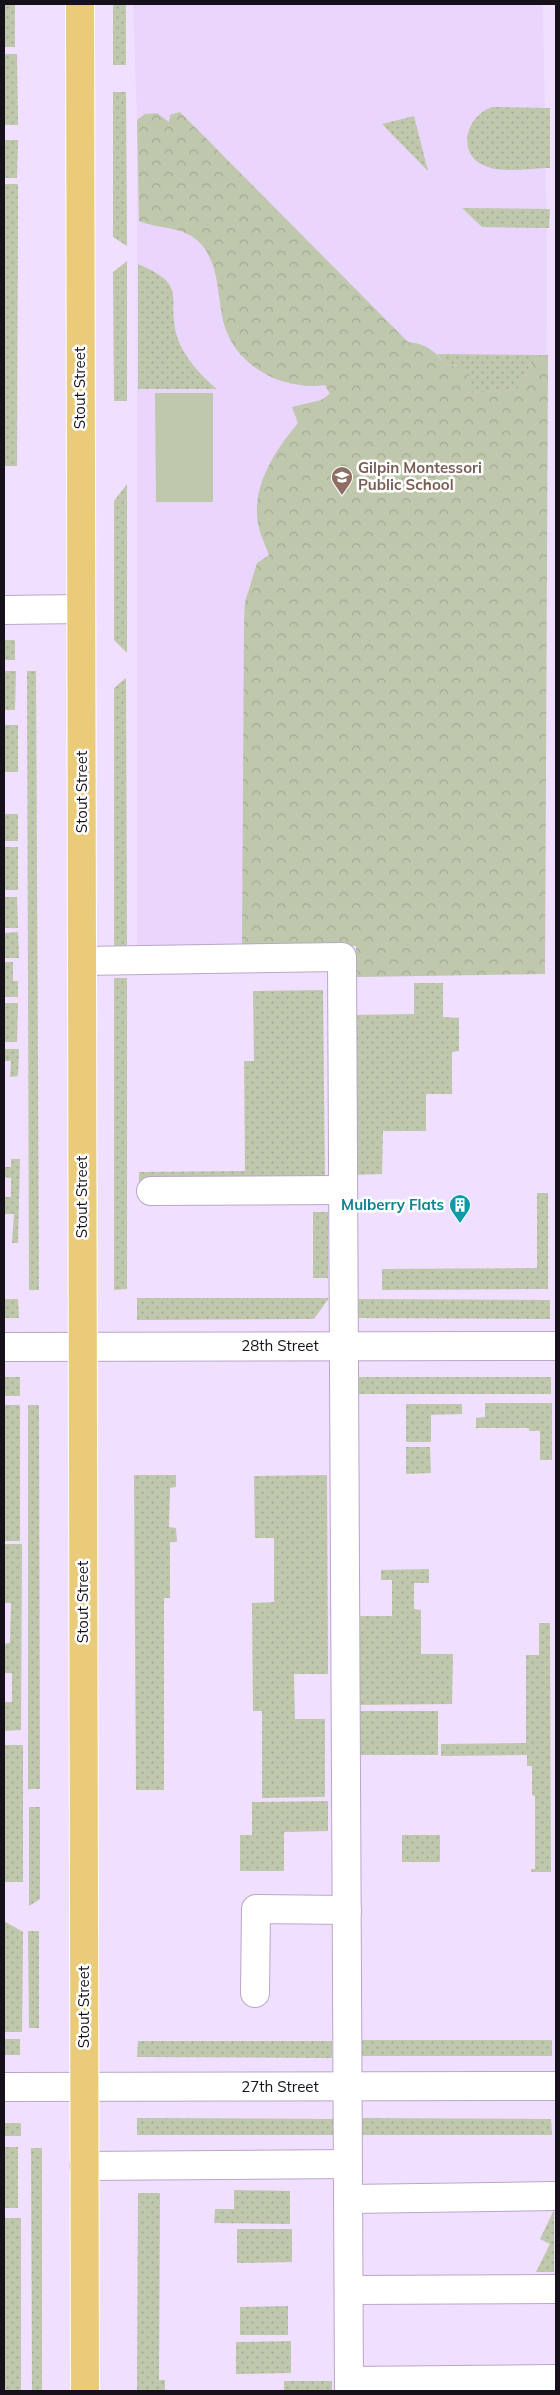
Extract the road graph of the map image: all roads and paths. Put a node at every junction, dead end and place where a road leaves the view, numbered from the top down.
1 (80, 4) edge
2 (81, 609) junction
3 (4, 610) edge
4 (82, 961) junction
5 (344, 1190) junction
6 (151, 1191) dead end
7 (82, 1346) junction
8 (344, 1346) junction
9 (556, 1346) edge
10 (4, 1347) edge
11 (347, 1910) junction
12 (255, 1994) dead end
13 (348, 2086) junction
14 (556, 2086) edge
15 (4, 2087) edge
16 (84, 2087) junction
17 (348, 2164) junction
18 (84, 2166) junction
19 (556, 2196) edge
20 (348, 2199) junction
21 (556, 2289) edge
22 (348, 2290) junction
23 (556, 2379) edge
24 (349, 2386) edge
25 (85, 2391) edge

1 - 2 main road, Stout Street
2 - 3 street
2 - 4 main road, Stout Street
4 - 5 street
4 - 7 main road, Stout Street
5 - 6 street
5 - 8 street
7 - 8 street, 28th Street
7 - 10 street, 28th Street
7 - 16 main road, Stout Street
8 - 9 street, 28th Street
8 - 11 street
11 - 12 street
11 - 13 street
13 - 14 street, 27th Street
13 - 16 street, 27th Street
13 - 17 street
15 - 16 street, 27th Street
16 - 18 main road, Stout Street
17 - 18 street
17 - 20 street
18 - 25 main road, Stout Street
19 - 20 street
20 - 22 street
21 - 22 street
22 - 24 street
23 - 24 street

